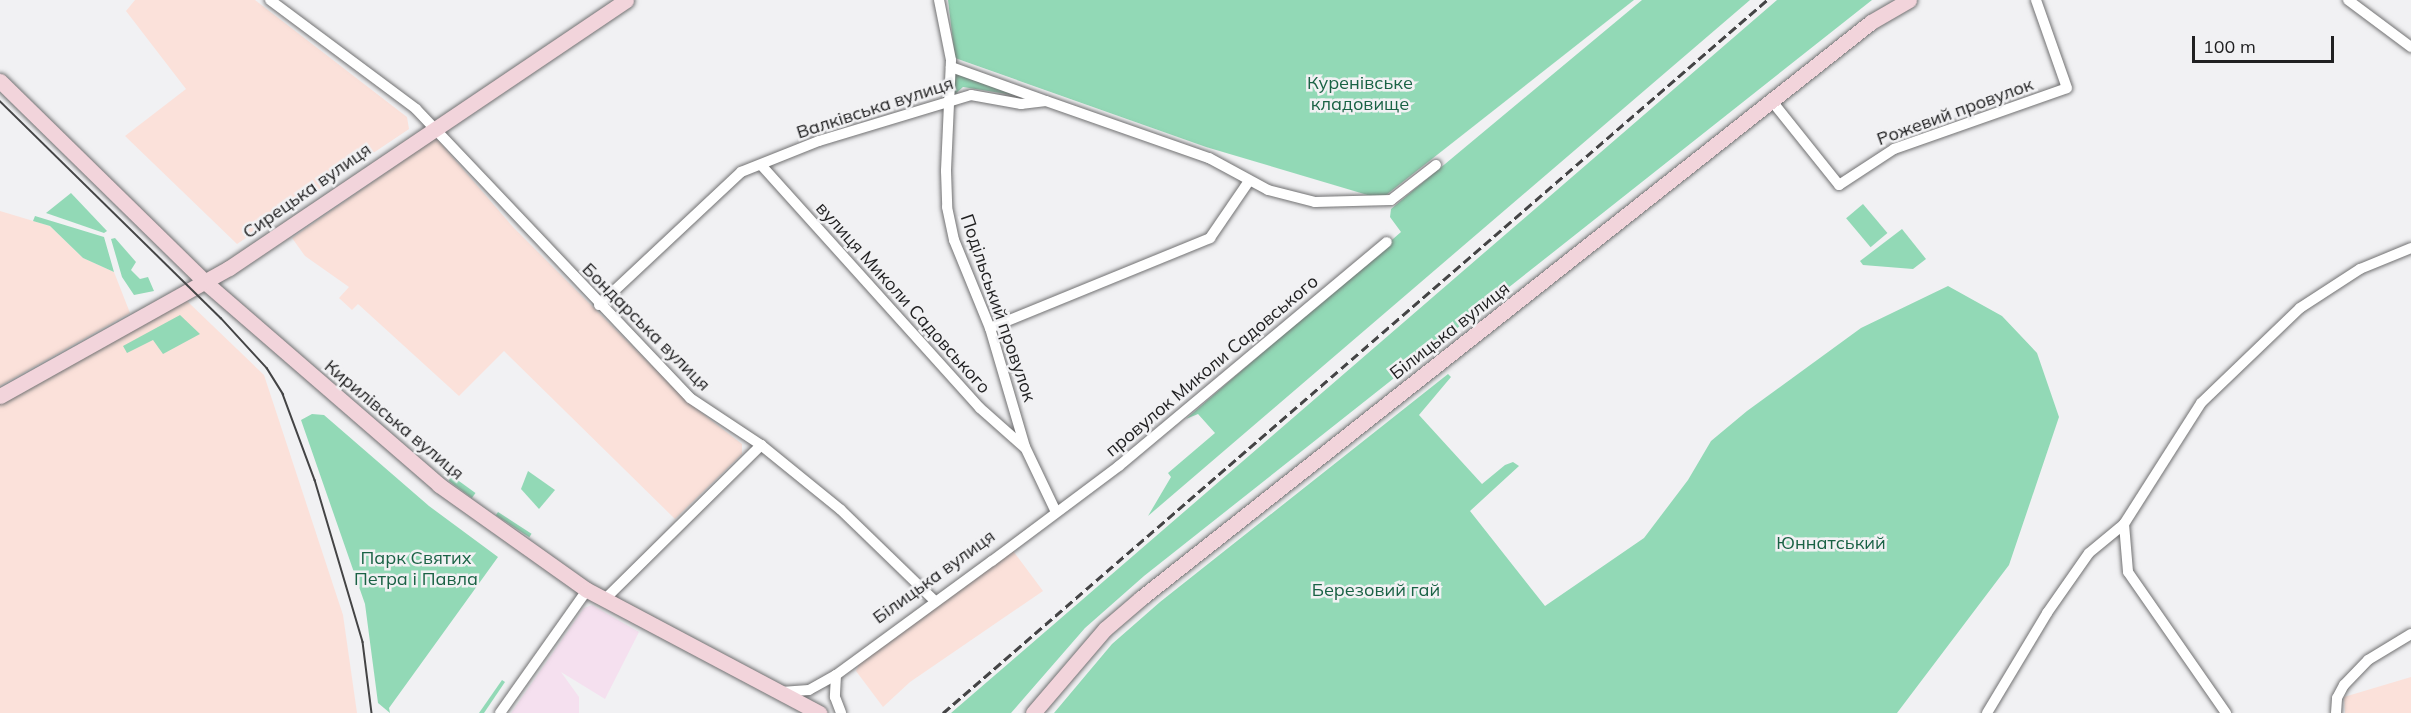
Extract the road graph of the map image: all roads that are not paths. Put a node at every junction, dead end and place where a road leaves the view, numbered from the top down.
1 (270, 0) edge
2 (626, 0) edge
3 (939, 0) edge
4 (1909, 0) edge
5 (2036, 0) edge
6 (2348, 0) edge
7 (2411, 47) edge
8 (951, 67) junction
9 (0, 81) edge
10 (949, 100) junction
11 (1771, 100) junction
12 (1046, 101) junction
13 (433, 127) junction
14 (1436, 165) dead end
15 (762, 166) junction
16 (1249, 181) junction
17 (1387, 242) dead end
18 (2411, 248) edge
19 (205, 282) junction
20 (599, 305) junction
21 (990, 328) junction
22 (0, 396) edge
23 (761, 445) junction
24 (1025, 447) junction
25 (1056, 512) junction
26 (2124, 524) junction
27 (587, 590) junction
28 (604, 600) junction
29 (934, 600) junction
30 (2411, 634) edge
31 (836, 675) junction
32 (778, 692) junction
33 (500, 713) edge
34 (819, 713) edge
35 (841, 713) edge
36 (1033, 713) edge
37 (1988, 713) edge
38 (2226, 713) edge
39 (2336, 713) edge

1 - 13 street, Бондарська вулиця
2 - 13 main road, Сирецька вулиця
3 - 8 street, Подільський провулок
4 - 11 main road, Білицька вулиця
5 - 11 street, Рожевий провулок
6 - 7 street
8 - 10 street, Подільський провулок
8 - 12 street
9 - 19 main road, Кирилівська вулиця
10 - 12 street, Валківська вулиця
10 - 15 street, Валківська вулиця
10 - 21 street, Подільський провулок
11 - 36 main road, Білицька вулиця
12 - 16 street, Валківська вулиця
13 - 19 main road, Сирецька вулиця
13 - 20 street, Бондарська вулиця
14 - 16 street, Валківська вулиця
15 - 20 street, Валківська вулиця
15 - 24 street, вулиця Миколи Садовського
16 - 21 street
17 - 25 street, провулок Миколи Садовського
18 - 26 street
19 - 22 main road, Сирецька вулиця
19 - 27 main road, Кирилівська вулиця
20 - 23 street, Бондарська вулиця
21 - 24 street, Подільський провулок
23 - 28 street
23 - 29 street, Бондарська вулиця
24 - 25 street, Подільський провулок
25 - 29 street, Білицька вулиця
26 - 37 street
26 - 38 street
27 - 28 main road, Кирилівська вулиця
27 - 33 street
28 - 32 main road, Кирилівська вулиця
29 - 31 street, Білицька вулиця
30 - 39 street
31 - 32 street, Білицька вулиця
31 - 35 street
32 - 34 main road, Кирилівська вулиця

